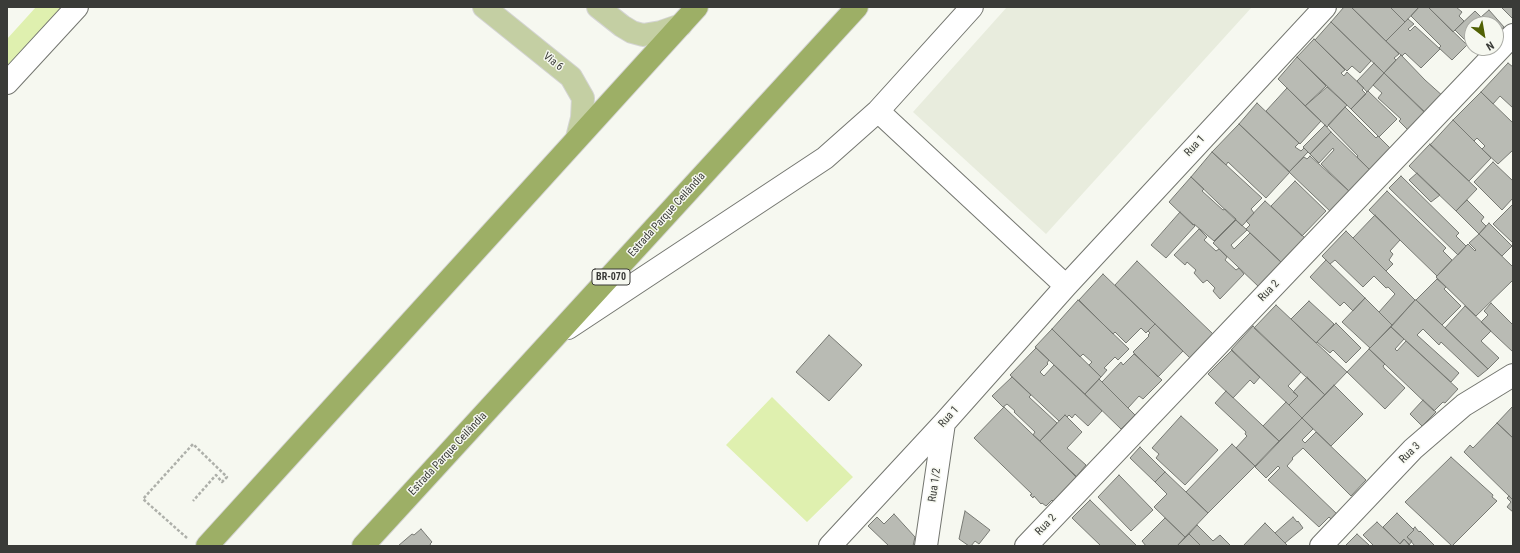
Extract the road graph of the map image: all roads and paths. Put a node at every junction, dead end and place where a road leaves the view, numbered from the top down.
1 (77, 7) edge
2 (484, 7) edge
3 (598, 7) edge
4 (697, 7) edge
5 (857, 7) edge
6 (972, 7) edge
7 (1325, 7) edge
8 (681, 26) junction
9 (1513, 35) edge
10 (7, 84) edge
11 (878, 111) junction
12 (577, 138) junction
13 (1066, 286) junction
14 (557, 336) junction
15 (1513, 375) edge
16 (944, 423) junction
17 (193, 501) dead end
18 (198, 543) edge
19 (363, 546) edge
20 (830, 546) edge
21 (926, 546) edge
22 (1026, 546) edge
23 (1321, 546) edge

1 - 10 street
2 - 12 main road, Via 6
3 - 8 main road
4 - 8 highway
5 - 14 highway, Estrada Parque Ceilândia / BR-070
6 - 11 street
7 - 13 street, Rua 1
8 - 12 highway
9 - 22 street, Rua 2
11 - 13 street
11 - 14 street
12 - 18 highway
13 - 16 street, Rua 1
14 - 19 highway, Estrada Parque Ceilândia / BR-070
15 - 23 street, Rua 3
16 - 20 street, Rua 1
16 - 21 street, Rua 1/2
17 - 18 path

